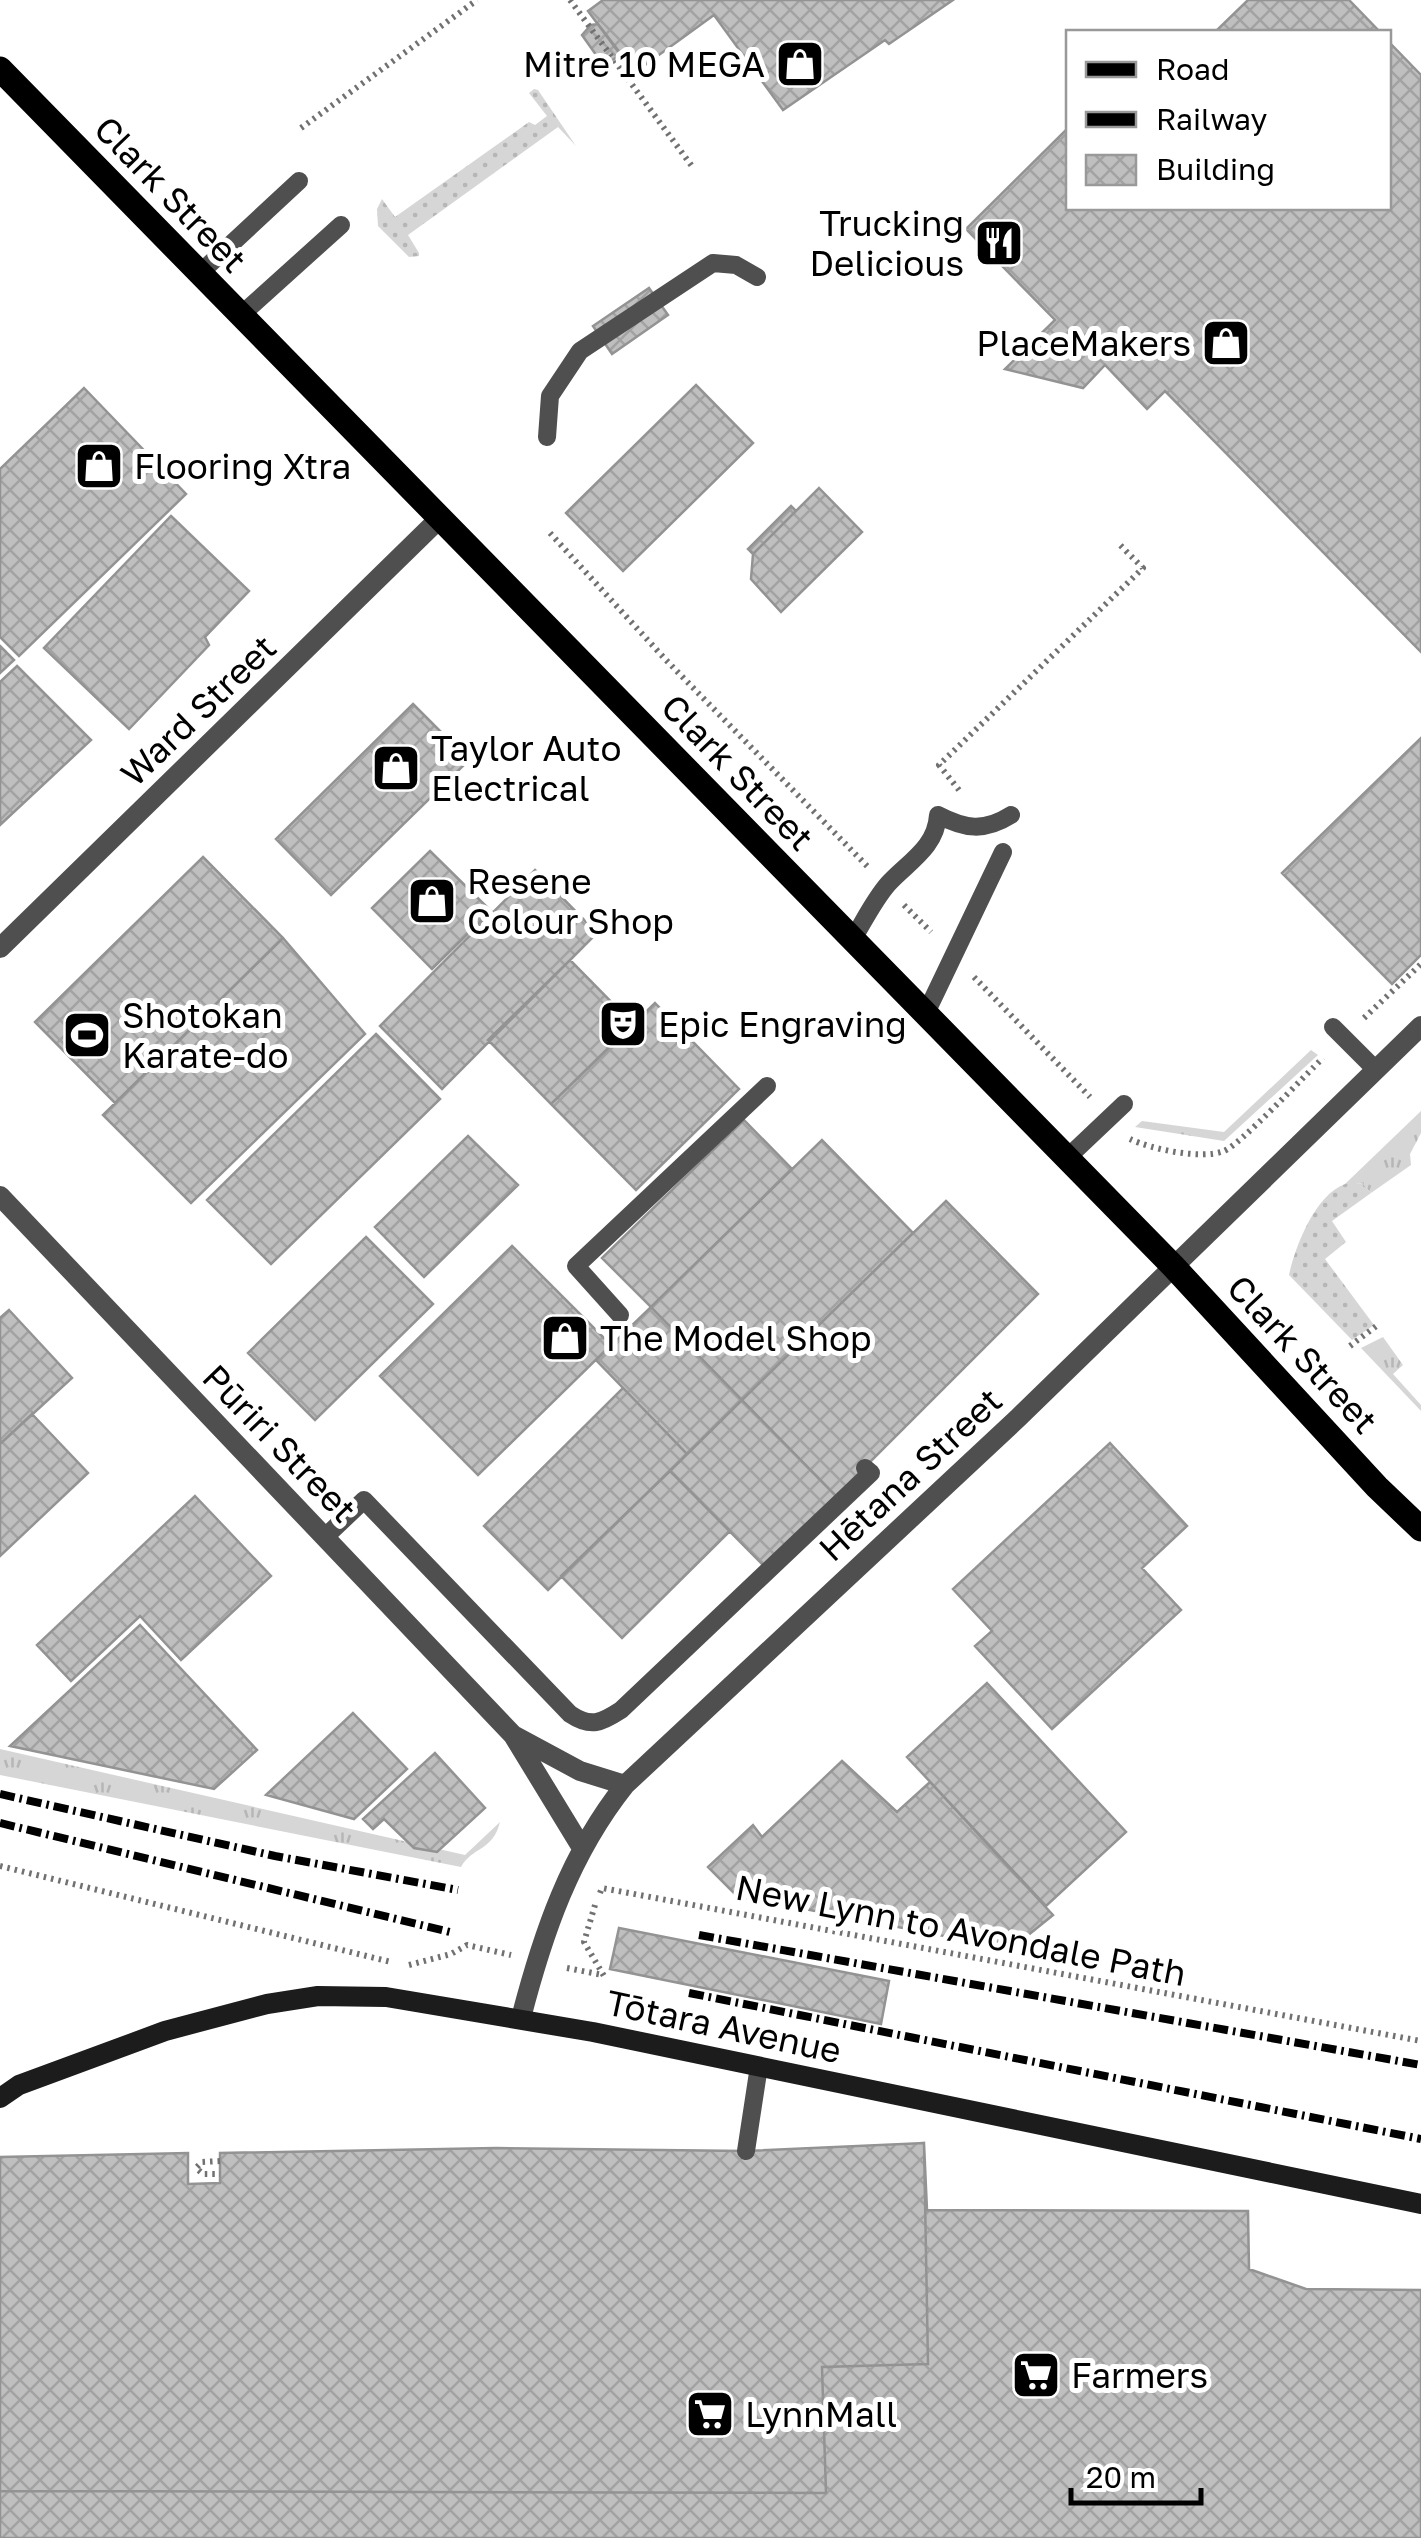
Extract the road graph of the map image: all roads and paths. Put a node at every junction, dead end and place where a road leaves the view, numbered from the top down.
1 (476, 0) edge
2 (570, 0) edge
3 (0, 69) edge
4 (301, 128) dead end
5 (694, 170) dead end
6 (299, 182) dead end
7 (341, 225) dead end
8 (200, 273) junction
9 (756, 277) dead end
10 (241, 315) junction
11 (548, 437) dead end
12 (440, 518) junction
13 (1117, 542) dead end
14 (965, 800) dead end
15 (1010, 815) dead end
16 (1003, 852) dead end
17 (853, 939) junction
18 (0, 948) edge
19 (926, 1013) junction
20 (1421, 1026) edge
21 (1333, 1027) dead end
22 (1376, 1070) junction
23 (767, 1086) dead end
24 (1124, 1104) dead end
25 (1067, 1158) junction
26 (0, 1196) edge
27 (1173, 1266) junction
28 (620, 1314) dead end
29 (1379, 1324) dead end
30 (1350, 1346) dead end
31 (865, 1468) dead end
32 (1421, 1529) edge
33 (326, 1537) junction
34 (514, 1734) junction
35 (625, 1785) junction
36 (582, 1848) junction
37 (0, 1866) edge
38 (474, 1946) dead end
39 (590, 1973) dead end
40 (521, 2018) junction
41 (1421, 2041) edge
42 (759, 2066) junction
43 (9, 2085) edge
44 (0, 2098) edge
45 (746, 2151) dead end
46 (220, 2161) dead end
47 (220, 2174) dead end
48 (1421, 2204) edge

1 - 4 path
2 - 5 path
3 - 8 main road, Clark Street
6 - 8 lane
7 - 10 lane
8 - 10 main road, Clark Street
9 - 11 lane
10 - 12 main road, Clark Street
12 - 17 main road, Clark Street
12 - 18 street, Ward Street
13 - 14 path
15 - 17 lane
16 - 19 lane
17 - 19 main road, Clark Street
19 - 25 main road, Clark Street
20 - 22 street, Hētana Street
21 - 22 lane
22 - 27 street, Hētana Street
23 - 28 lane
24 - 25 lane
25 - 27 main road, Clark Street
26 - 33 street, Pūriri Street
27 - 32 main road, Clark Street
27 - 35 street, Hētana Street
29 - 30 path
31 - 33 lane
33 - 34 street, Pūriri Street
34 - 35 street, Pūriri Street
34 - 36 street, Pūriri Street
35 - 36 street, Hētana Street
36 - 40 street, Hētana Street
37 - 38 path
39 - 41 path, New Lynn to Avondale Path
40 - 42 street, Tōtara Avenue
40 - 43 street, Tōtara Avenue
42 - 45 lane
42 - 48 street, Tōtara Avenue
43 - 44 street, Tōtara Avenue
46 - 47 path

